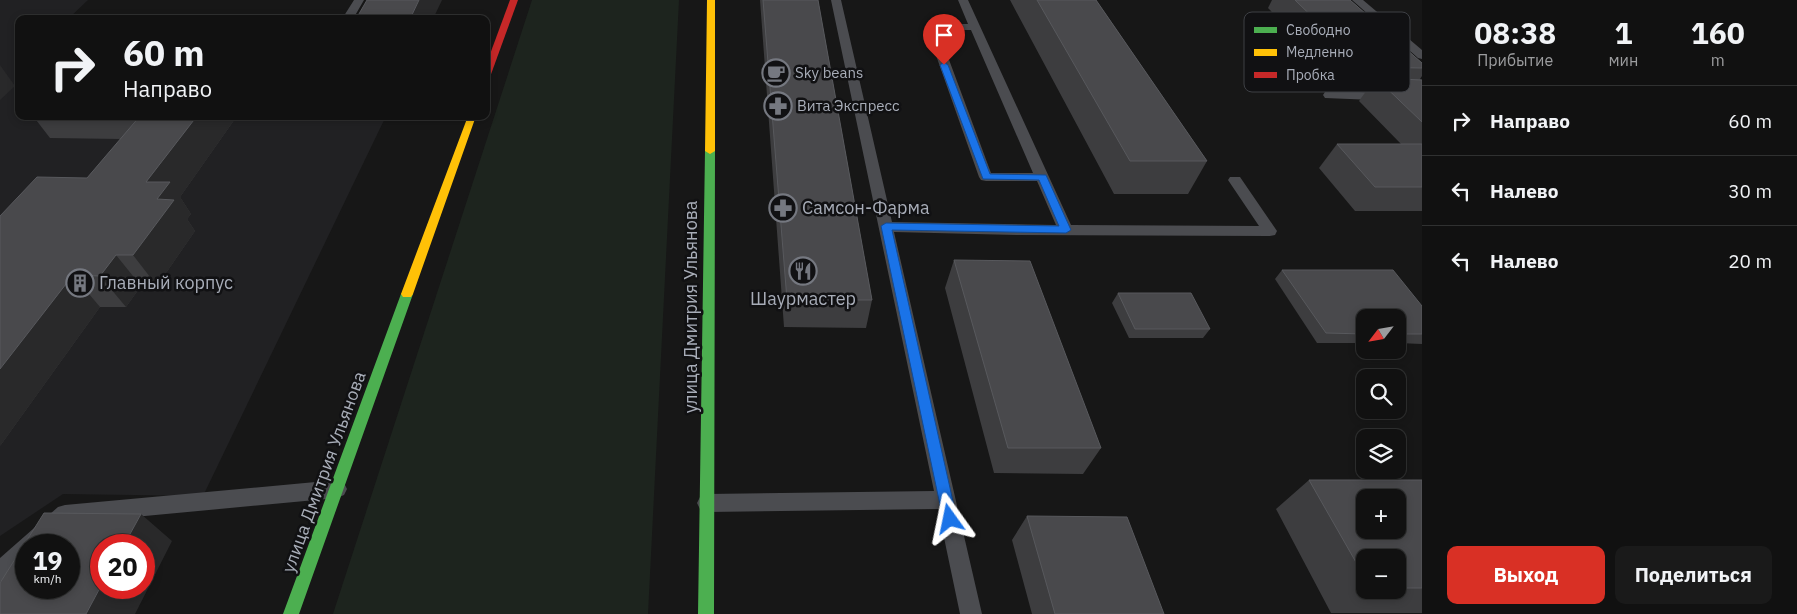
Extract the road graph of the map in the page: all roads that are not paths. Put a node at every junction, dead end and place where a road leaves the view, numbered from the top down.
1 (359, 0) edge
2 (514, 0) edge
3 (711, 0) edge
4 (836, 0) edge
5 (963, 0) edge
6 (1358, 0) edge
7 (1372, 12) edge
8 (350, 15) edge
9 (975, 27) junction
10 (1410, 46) edge
11 (1422, 56) edge
12 (490, 66) edge
13 (1329, 95) dead end
14 (1422, 98) edge
15 (471, 120) edge
16 (1042, 177) junction
17 (1235, 180) dead end
18 (886, 226) junction
19 (1066, 230) junction
20 (337, 489) junction
21 (946, 500) junction
22 (707, 503) junction
23 (42, 534) edge
24 (15, 559) edge
25 (0, 572) edge
26 (291, 614) edge
27 (706, 614) edge
28 (971, 614) edge

1 - 8 lane
2 - 12 main road
3 - 22 main road, улица Дмитрия Ульянова
4 - 18 lane
5 - 9 lane
6 - 7 lane
9 - 16 lane
9 - 16 lane
10 - 11 lane
13 - 14 lane
15 - 20 main road, улица Дмитрия Ульянова
16 - 19 lane
17 - 19 lane
18 - 19 lane
18 - 21 lane
20 - 23 lane
20 - 26 main road, улица Дмитрия Ульянова
21 - 22 lane
21 - 28 lane
22 - 27 main road, улица Дмитрия Ульянова
24 - 25 lane

